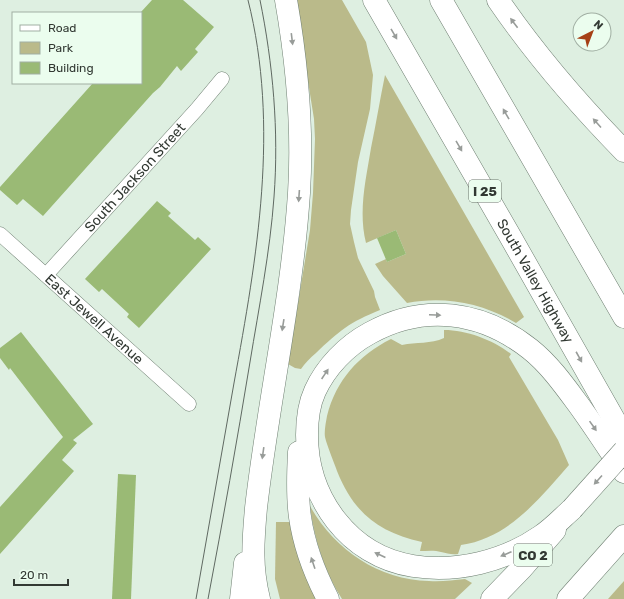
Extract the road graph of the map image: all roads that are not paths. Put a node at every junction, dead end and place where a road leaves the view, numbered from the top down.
1 (286, 0) edge
2 (374, 0) edge
3 (441, 0) edge
4 (498, 0) edge
5 (222, 79) dead end
6 (520, 138) junction
7 (624, 151) edge
8 (0, 234) edge
9 (46, 275) junction
10 (624, 296) edge
11 (624, 317) edge
12 (313, 394) junction
13 (189, 404) dead end
14 (624, 437) edge
15 (624, 451) edge
16 (624, 472) edge
17 (256, 508) junction
18 (572, 509) junction
19 (624, 536) edge
20 (241, 599) edge
21 (260, 599) edge
22 (328, 599) edge
23 (492, 599) edge
24 (568, 599) edge

1 -> 17 main road
2 -> 14 main road, South Valley Highway / I 25
6 -> 3 main road
7 -> 4 main road
5 - 9 street, South Jackson Street
6 - 10 main road
6 - 11 main road
8 - 9 street, East Jewell Avenue
9 - 13 street, East Jewell Avenue
12 -> 16 main road
18 -> 12 main road
22 -> 12 main road
15 -> 18 main road, CO 2, bridge
17 - 20 main road
17 - 21 main road
18 - 23 main road, CO 2
19 - 24 main road

